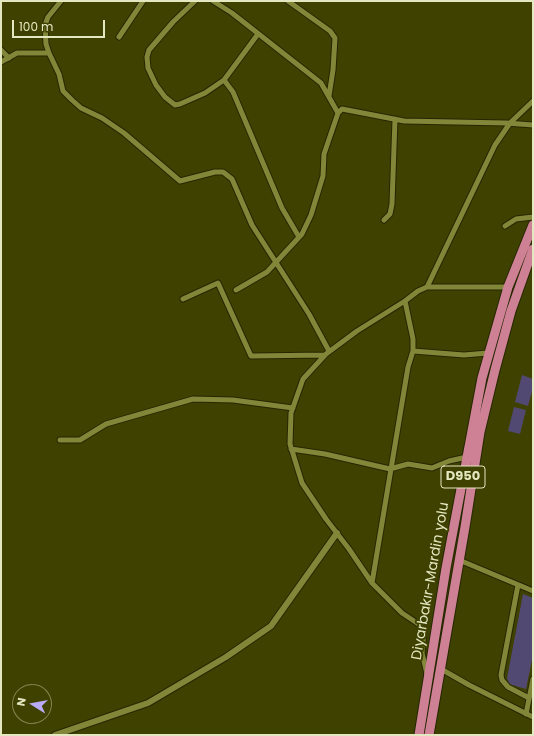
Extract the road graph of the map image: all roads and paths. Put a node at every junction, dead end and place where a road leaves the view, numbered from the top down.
1 (61, 1) edge
2 (143, 1) edge
3 (195, 1) edge
4 (213, 1) edge
5 (288, 1) edge
6 (258, 34) junction
7 (119, 37) dead end
8 (1, 50) edge
9 (49, 53) junction
10 (9, 58) junction
11 (1, 62) edge
12 (224, 80) junction
13 (329, 96) junction
14 (533, 101) edge
15 (338, 113) junction
16 (395, 119) junction
17 (510, 124) junction
18 (533, 125) edge
19 (533, 217) edge
20 (384, 220) dead end
21 (533, 225) edge
22 (505, 226) dead end
23 (299, 237) junction
24 (533, 249) edge
25 (276, 262) junction
26 (427, 287) junction
27 (508, 287) junction
28 (236, 290) dead end
29 (183, 298) dead end
30 (405, 300) junction
31 (330, 351) junction
32 (413, 351) junction
33 (488, 353) junction
34 (324, 355) junction
35 (293, 408) junction
36 (60, 440) dead end
37 (291, 449) junction
38 (467, 457) junction
39 (390, 469) junction
40 (337, 533) junction
41 (459, 560) junction
42 (372, 583) junction
43 (518, 585) junction
44 (533, 591) edge
45 (441, 669) junction
46 (428, 679) junction
47 (533, 679) edge
48 (529, 698) junction
49 (526, 714) junction
50 (533, 718) edge
51 (55, 735) edge
52 (419, 735) edge
53 (429, 735) edge

1 - 9 street
2 - 7 street
3 - 12 street
4 - 6 street
5 - 13 street
6 - 12 street
6 - 13 street
8 - 10 street
9 - 10 street
9 - 25 street
10 - 11 street
12 - 23 street
13 - 15 street
14 - 17 street
15 - 16 street
15 - 23 street
16 - 17 street
16 - 20 street
17 - 18 street
17 - 26 street
19 - 22 street
21 - 27 highway, Diyarbakır-Mardin yolu / D950
23 - 25 street
24 - 41 highway, Diyarbakır-Mardin yolu / D950
25 - 28 street
25 - 31 street
26 - 27 street
26 - 30 street
27 - 33 highway, Diyarbakır-Mardin yolu / D950
29 - 34 street
30 - 31 street
30 - 32 street
31 - 34 street
32 - 33 street
32 - 39 street
33 - 38 highway, Diyarbakır-Mardin yolu / D950
34 - 35 street
35 - 36 street
35 - 37 street
37 - 39 street
37 - 40 street
38 - 39 street
38 - 46 highway, Diyarbakır-Mardin yolu / D950
39 - 42 street
40 - 42 street
40 - 51 street
41 - 43 street
41 - 45 highway, Diyarbakır-Mardin yolu / D950
42 - 46 street
43 - 44 street
43 - 48 street
45 - 49 street
45 - 53 highway, Diyarbakır-Mardin yolu / D950
46 - 52 highway, Diyarbakır-Mardin yolu / D950
47 - 48 street
48 - 49 street
49 - 50 street

